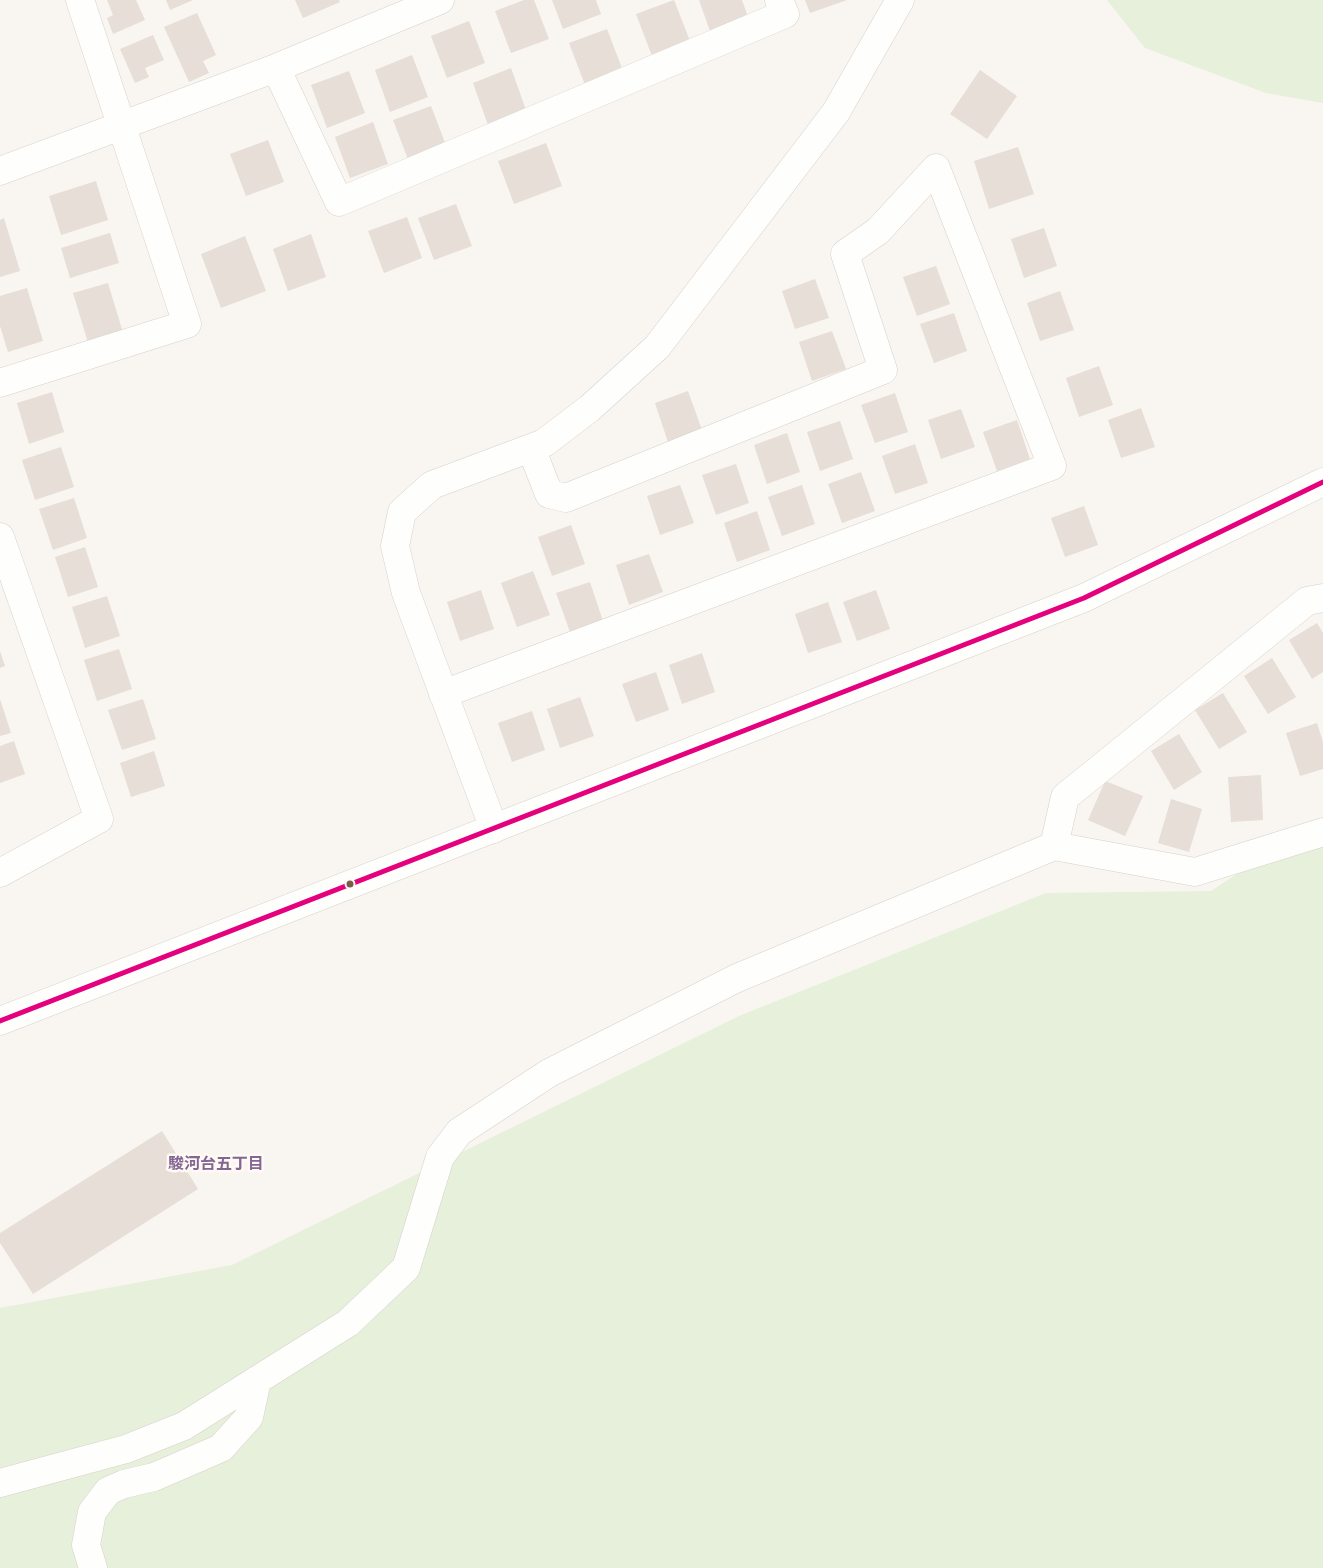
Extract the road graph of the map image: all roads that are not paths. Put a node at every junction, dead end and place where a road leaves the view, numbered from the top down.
1 (80, 0) edge
2 (440, 0) edge
3 (779, 0) edge
4 (900, 0) edge
5 (276, 68) junction
6 (123, 127) junction
7 (0, 171) edge
8 (0, 383) edge
9 (531, 448) junction
10 (1323, 482) edge
11 (0, 537) edge
12 (1323, 598) edge
13 (443, 694) junction
14 (494, 829) junction
15 (1323, 832) edge
16 (1054, 846) junction
17 (0, 873) edge
18 (0, 1021) edge
19 (257, 1380) junction
20 (0, 1483) edge
21 (93, 1568) edge

1 - 6 street
2 - 5 street
3 - 5 street
4 - 9 street
5 - 6 street
6 - 7 street
6 - 8 street
9 - 13 street
9 - 13 street
10 - 14 street
11 - 17 street
12 - 16 street
13 - 14 street
14 - 18 street
15 - 16 street
16 - 19 street
19 - 20 street
19 - 21 street

